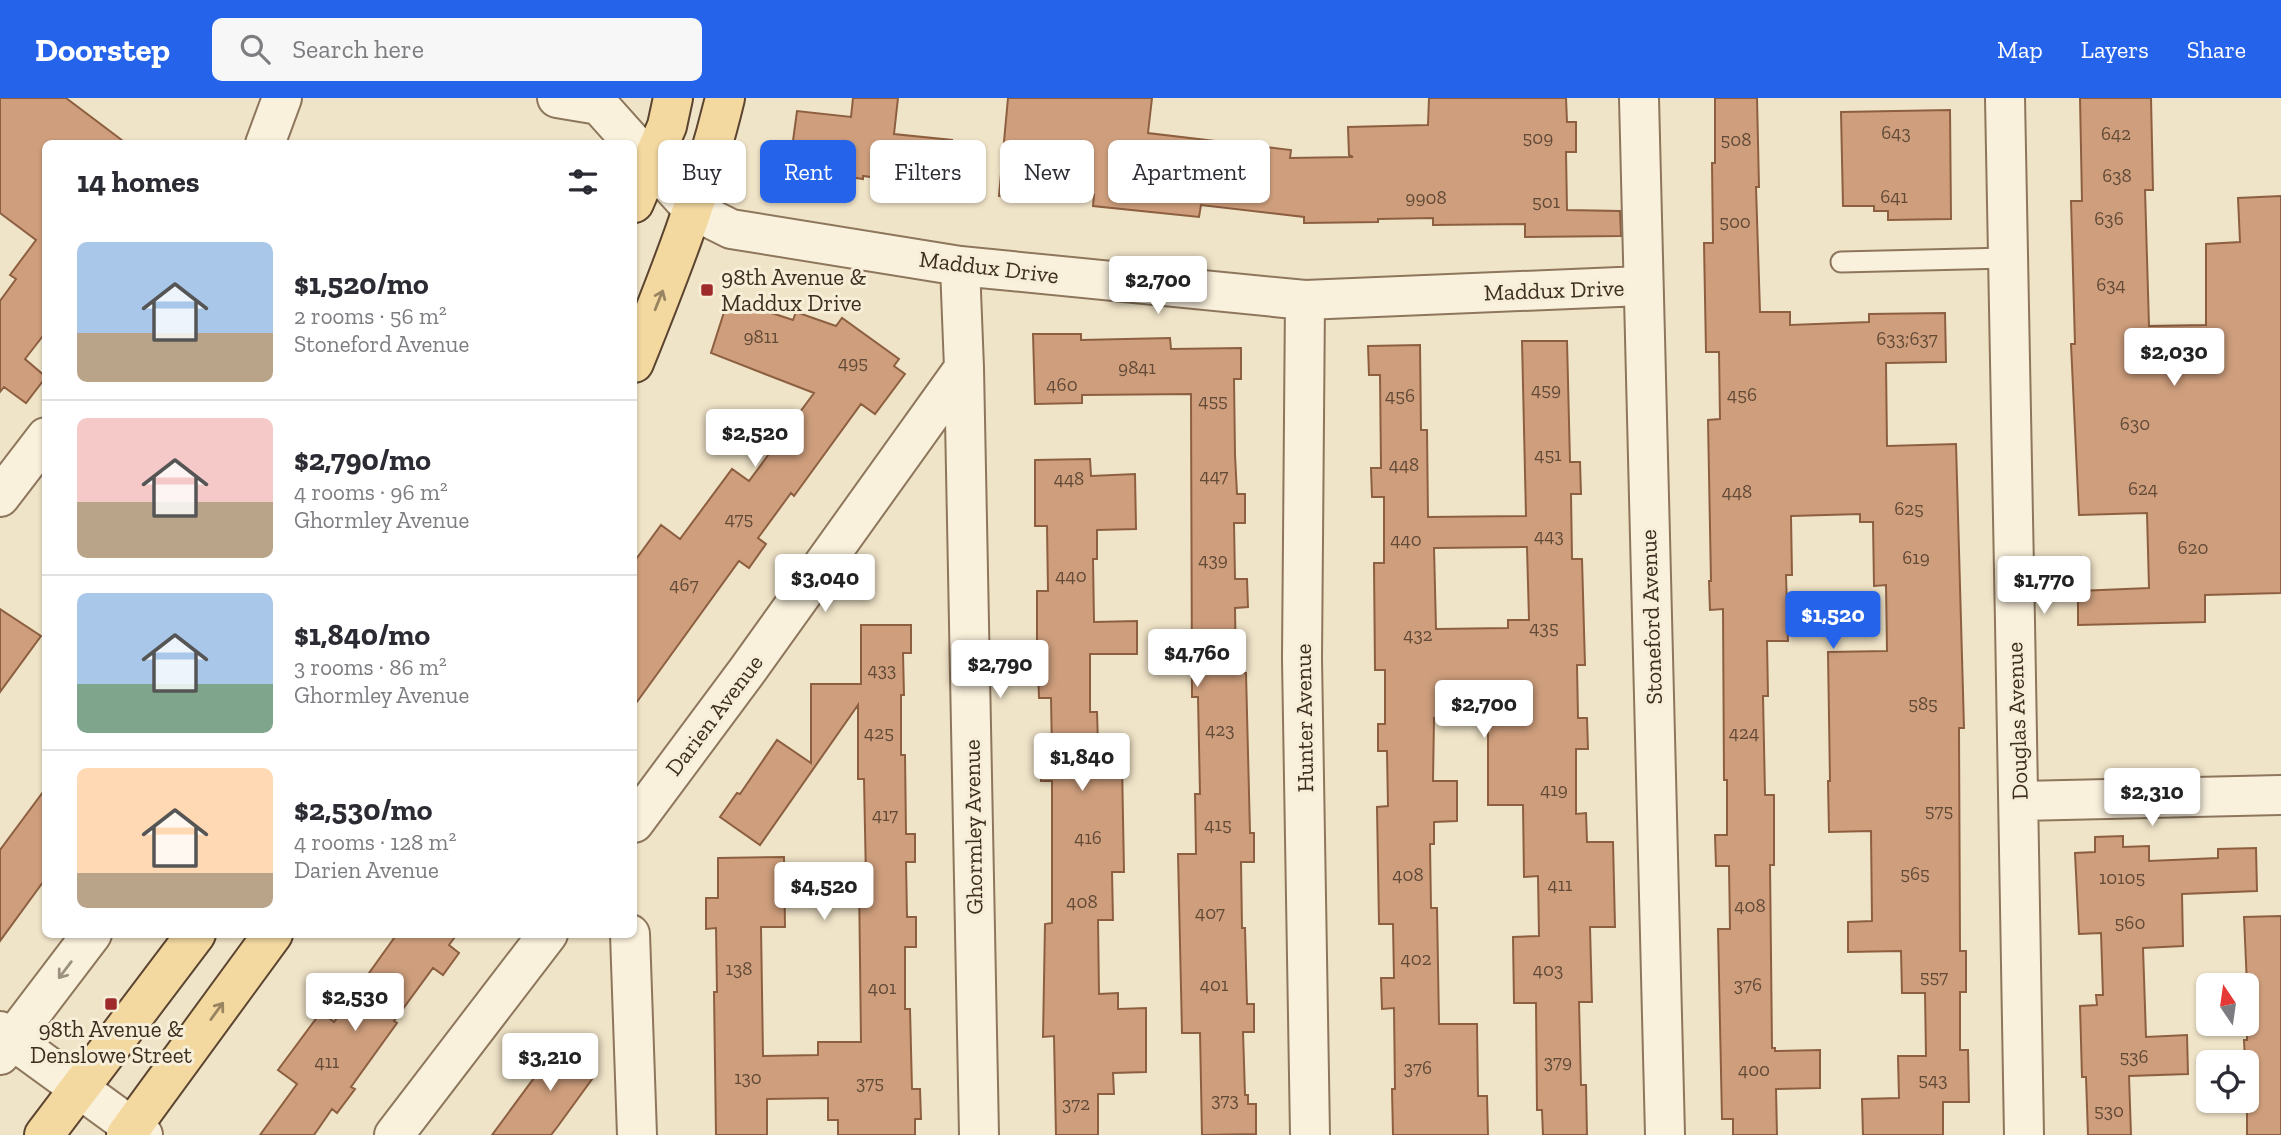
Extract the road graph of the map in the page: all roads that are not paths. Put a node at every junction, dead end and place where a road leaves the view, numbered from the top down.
1 (282, 98) edge
2 (557, 98) edge
3 (673, 98) edge
4 (724, 98) edge
5 (1639, 98) edge
6 (2005, 98) edge
7 (266, 140) edge
8 (621, 140) edge
9 (642, 173) edge
10 (637, 192) edge
11 (693, 210) junction
12 (2007, 258) junction
13 (1840, 262) dead end
14 (960, 266) junction
15 (1642, 286) junction
16 (1305, 300) junction
17 (637, 355) edge
18 (964, 368) junction
19 (42, 442) edge
20 (0, 497) edge
21 (2281, 795) edge
22 (2020, 801) junction
23 (637, 819) edge
24 (89, 938) edge
25 (193, 938) edge
26 (270, 938) edge
27 (545, 938) edge
28 (631, 938) edge
29 (4, 1041) edge
30 (79, 1087) junction
31 (134, 1132) edge
32 (44, 1135) edge
33 (394, 1135) edge
34 (637, 1135) edge
35 (979, 1135) edge
36 (1310, 1135) edge
37 (1665, 1135) edge
38 (2024, 1135) edge

1 - 7 street
2 - 8 street, Maddux Drive
3 - 9 main road
4 - 11 main road
5 - 15 street, Stoneford Avenue
6 - 12 street, Douglas Avenue
9 - 10 main road
9 - 11 street, Maddux Drive
11 - 14 street, Maddux Drive
17 -> 11 main road
12 - 13 lane
12 - 22 street, Douglas Avenue
14 - 16 street, Maddux Drive
14 - 18 street, Ghormley Avenue
15 - 16 street, Maddux Drive
15 - 37 street, Stoneford Avenue
16 - 36 street, Hunter Avenue
18 - 23 street, Darien Avenue
18 - 35 street, Ghormley Avenue
19 - 20 street
21 - 22 street
22 - 38 street, Douglas Avenue
24 -> 29 street
25 - 30 main road
31 -> 26 main road
27 - 33 street
28 - 34 street
29 - 30 street
30 - 31 street
30 - 32 main road

